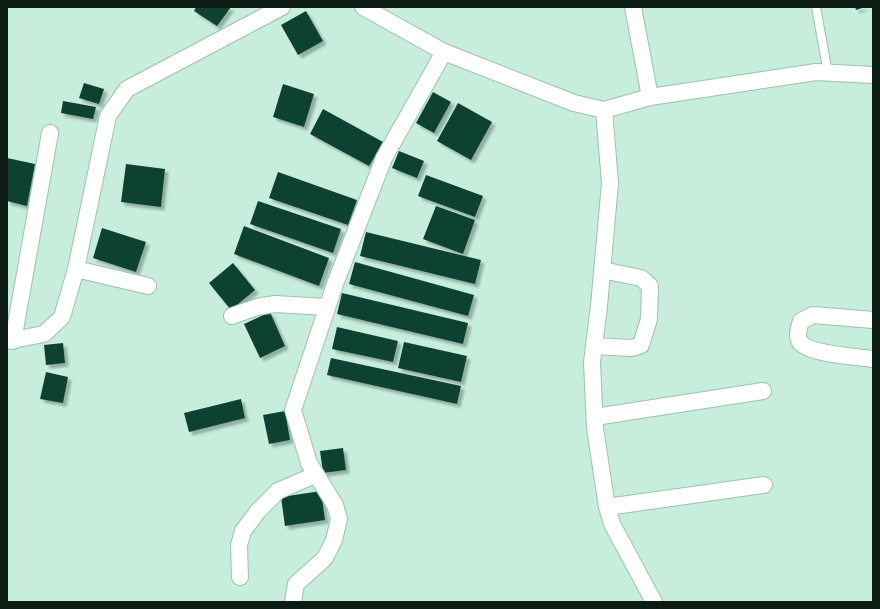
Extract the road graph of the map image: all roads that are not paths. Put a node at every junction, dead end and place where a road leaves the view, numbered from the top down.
1 (282, 7) edge
2 (363, 7) edge
3 (633, 7) edge
4 (816, 7) edge
5 (444, 52) junction
6 (828, 73) junction
7 (873, 75) edge
8 (650, 97) junction
9 (604, 110) junction
10 (50, 133) dead end
11 (76, 269) junction
12 (602, 270) junction
13 (148, 286) dead end
14 (328, 307) junction
15 (232, 316) dead end
16 (873, 320) edge
17 (10, 341) edge
18 (594, 346) junction
19 (873, 359) edge
20 (763, 391) dead end
21 (595, 417) junction
22 (315, 475) junction
23 (764, 485) dead end
24 (607, 508) junction
25 (240, 577) dead end
26 (293, 602) edge
27 (654, 602) edge

1 - 11 street
2 - 5 street
3 - 8 street
4 - 6 lane
5 - 9 street
5 - 14 street
6 - 7 street
6 - 8 street
8 - 9 street
9 - 12 street
10 - 17 street
11 - 13 street
11 - 17 street
12 - 18 street
12 - 18 street
14 - 15 street
14 - 22 street
16 - 19 street
18 - 21 street
20 - 21 street
21 - 24 street
22 - 25 street
22 - 26 street
23 - 24 street
24 - 27 street

